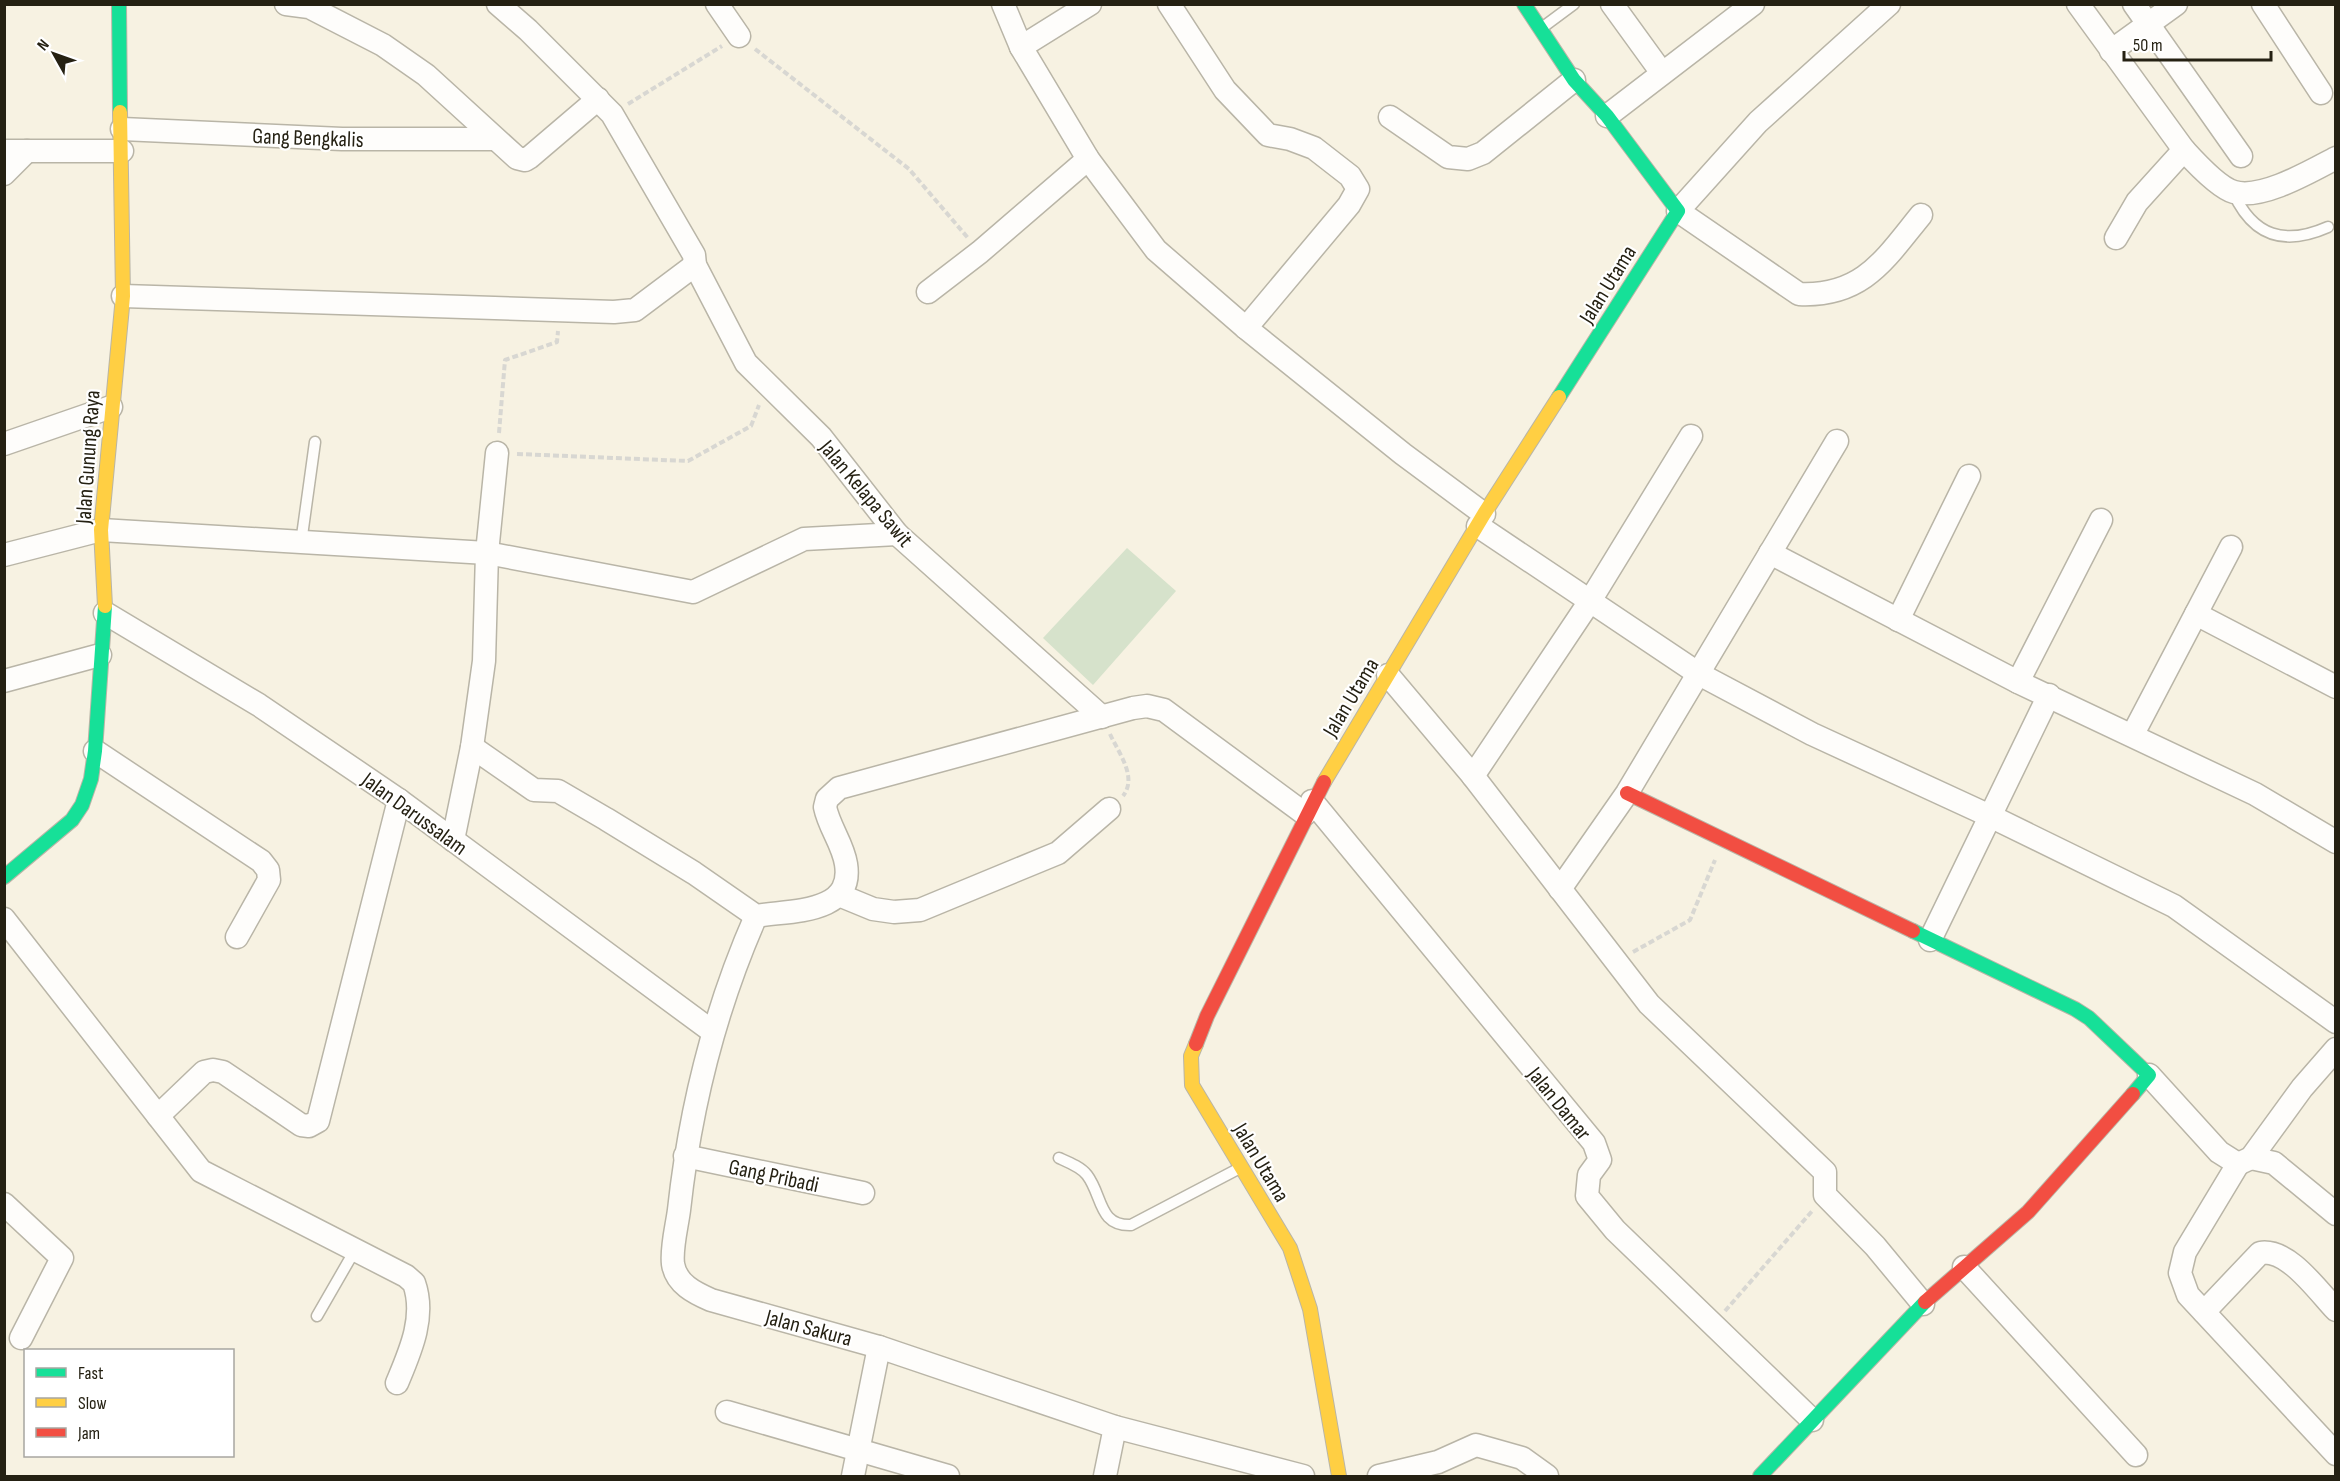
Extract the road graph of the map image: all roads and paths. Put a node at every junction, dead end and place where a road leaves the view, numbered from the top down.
1 (119, 4) edge
2 (286, 4) edge
3 (498, 4) edge
4 (717, 4) edge
5 (1003, 4) edge
6 (1090, 4) edge
7 (1169, 4) edge
8 (1524, 4) edge
9 (1574, 4) edge
10 (1612, 4) edge
11 (1753, 4) edge
12 (1889, 4) edge
13 (2078, 4) edge
14 (2134, 4) edge
15 (2176, 4) edge
16 (2263, 4) edge
17 (2147, 25) junction
18 (1541, 29) junction
19 (739, 36) junction
20 (1021, 47) junction
21 (2111, 51) junction
22 (1662, 73) junction
23 (1574, 80) junction
24 (2321, 93) dead end
25 (605, 106) junction
26 (1607, 116) junction
27 (1390, 117) dead end
28 (495, 139) junction
29 (122, 140) junction
30 (2184, 150) junction
31 (16, 151) edge
32 (2241, 156) dead end
33 (2336, 158) edge
34 (1088, 159) junction
35 (4, 174) edge
36 (2233, 192) junction
37 (1678, 211) junction
38 (1921, 215) dead end
39 (2328, 227) dead end
40 (2116, 238) dead end
41 (980, 252) junction
42 (695, 265) junction
43 (928, 292) dead end
44 (123, 296) junction
45 (560, 312) junction
46 (1246, 328) junction
47 (768, 384) junction
48 (111, 407) junction
49 (1691, 436) dead end
50 (1837, 441) dead end
51 (315, 442) dead end
52 (4, 444) edge
53 (497, 453) junction
54 (1969, 476) dead end
55 (1481, 520) junction
56 (2101, 520) dead end
57 (101, 530) junction
58 (897, 534) junction
59 (302, 543) junction
60 (2231, 547) dead end
61 (488, 554) junction
62 (1770, 554) junction
63 (4, 555) edge
64 (1590, 601) junction
65 (105, 613) junction
66 (2196, 614) junction
67 (1898, 620) junction
68 (100, 655) junction
69 (1699, 674) junction
70 (1388, 675) junction
71 (4, 681) edge
72 (2018, 682) junction
73 (2336, 687) edge
74 (2049, 695) junction
75 (1102, 717) junction
76 (2133, 734) junction
77 (472, 747) junction
78 (95, 751) junction
79 (1473, 776) junction
80 (1627, 793) junction
81 (399, 800) junction
82 (1309, 807) junction
83 (1109, 809) joint
84 (1990, 816) junction
85 (1725, 838) junction
86 (453, 840) junction
87 (2336, 842) edge
88 (6, 874) edge
89 (1560, 889) junction
90 (839, 895) junction
91 (756, 916) junction
92 (4, 919) edge
93 (237, 937) dead end
94 (1930, 940) junction
95 (1616, 962) junction
96 (2336, 1022) edge
97 (713, 1032) junction
98 (2336, 1049) edge
99 (2149, 1075) junction
100 (159, 1116) junction
101 (685, 1156) junction
102 (1059, 1158) dead end
103 (2244, 1161) junction
104 (1241, 1168) junction
105 (863, 1193) dead end
106 (1825, 1195) junction
107 (4, 1204) edge
108 (2336, 1214) edge
109 (355, 1250) junction
110 (1964, 1267) junction
111 (1923, 1304) junction
112 (2336, 1310) edge
113 (2204, 1312) junction
114 (317, 1316) dead end
115 (1713, 1325) junction
116 (21, 1338) dead end
117 (879, 1347) junction
118 (397, 1383) dead end
119 (727, 1412) dead end
120 (1812, 1420) junction
121 (1115, 1426) junction
122 (857, 1451) junction
123 (2336, 1454) edge
124 (2136, 1455) dead end
125 (1438, 1469) edge
126 (852, 1476) edge
127 (948, 1476) edge
128 (1105, 1476) edge
129 (1303, 1476) edge
130 (1339, 1476) edge
131 (1379, 1476) edge
132 (1547, 1476) edge
133 (1760, 1476) edge

1 - 29 street, Jalan Gunung Raya
2 - 28 street
3 - 25 street, Jalan Kelapa Sawit
4 - 19 street
5 - 20 street
6 - 20 street
7 - 46 street
8 - 18 street
9 - 18 lane
10 - 22 street
11 - 22 street
12 - 37 street
13 - 21 street
14 - 17 street
15 - 17 street
16 - 24 street
17 - 21 street
17 - 32 street
18 - 23 street
19 - 25 path
19 - 41 path
20 - 34 street
21 - 30 street
22 - 26 street
23 - 26 street
23 - 27 street
25 - 28 street
25 - 42 street, Jalan Kelapa Sawit
26 - 37 street
28 - 29 street, Gang Bengkalis
29 - 31 street, Gang Bengkalis
29 - 44 street, Jalan Gunung Raya
30 - 36 street
30 - 40 street
31 - 35 street
33 - 36 street
34 - 41 street
34 - 46 street
36 - 39 lane
37 - 38 street
37 - 55 street, Jalan Utama
41 - 43 street
42 - 45 street
42 - 47 street, Jalan Kelapa Sawit
44 - 45 street
44 - 48 street, Jalan Gunung Raya
45 - 53 path
46 - 55 street
47 - 53 path
47 - 58 street, Jalan Kelapa Sawit
48 - 52 street
48 - 57 street, Jalan Gunung Raya
49 - 64 street
50 - 62 street
51 - 59 lane
53 - 61 street
54 - 67 street
55 - 64 street
55 - 70 street, Jalan Utama
56 - 72 street
57 - 59 street
57 - 63 street
57 - 65 street, Jalan Gunung Raya
58 - 61 street
58 - 75 street, Jalan Kelapa Sawit
59 - 61 street
60 - 66 street
61 - 77 street
62 - 67 street
62 - 69 street
64 - 69 street
64 - 79 street
65 - 68 street, Jalan Gunung Raya
65 - 81 street, Jalan Darussalam
66 - 73 street
66 - 76 street
67 - 72 street
68 - 71 street
68 - 78 street, Jalan Gunung Raya
69 - 80 street
69 - 84 street
70 - 79 street
70 - 82 street, Jalan Utama
72 - 74 street
74 - 76 street
74 - 84 street
75 - 82 street
75 - 83 path
75 - 90 street
76 - 87 street
77 - 86 street
77 - 91 street
78 - 88 street, Jalan Gunung Raya
78 - 93 street
79 - 89 street
80 - 85 street
80 - 89 street
81 - 86 street, Jalan Darussalam
81 - 100 street
82 - 104 street, Jalan Utama
82 - 115 street, Jalan Damar
83 - 90 street
84 - 94 street
84 - 96 street
85 - 94 street
85 - 95 path
86 - 97 street, Jalan Darussalam
89 - 95 street
90 - 91 street
91 - 97 street, Jalan Sakura
92 - 100 street
94 - 99 street
95 - 106 street
97 - 101 street, Jalan Sakura
98 - 103 street
99 - 103 street
99 - 110 street
100 - 109 street
101 - 105 street, Gang Pribadi
101 - 117 street, Jalan Sakura
102 - 104 lane
103 - 108 street
103 - 113 street
104 - 130 street, Jalan Utama
106 - 111 street
106 - 115 path
107 - 116 street
109 - 114 lane
109 - 118 street
110 - 111 street
110 - 124 street
111 - 120 street
112 - 113 street
113 - 123 street
115 - 120 street, Jalan Damar
117 - 121 street, Jalan Sakura
117 - 122 street
119 - 122 street
120 - 133 street
121 - 128 street
121 - 129 street, Jalan Sakura
122 - 126 street
122 - 127 street
125 - 131 street
125 - 132 street

